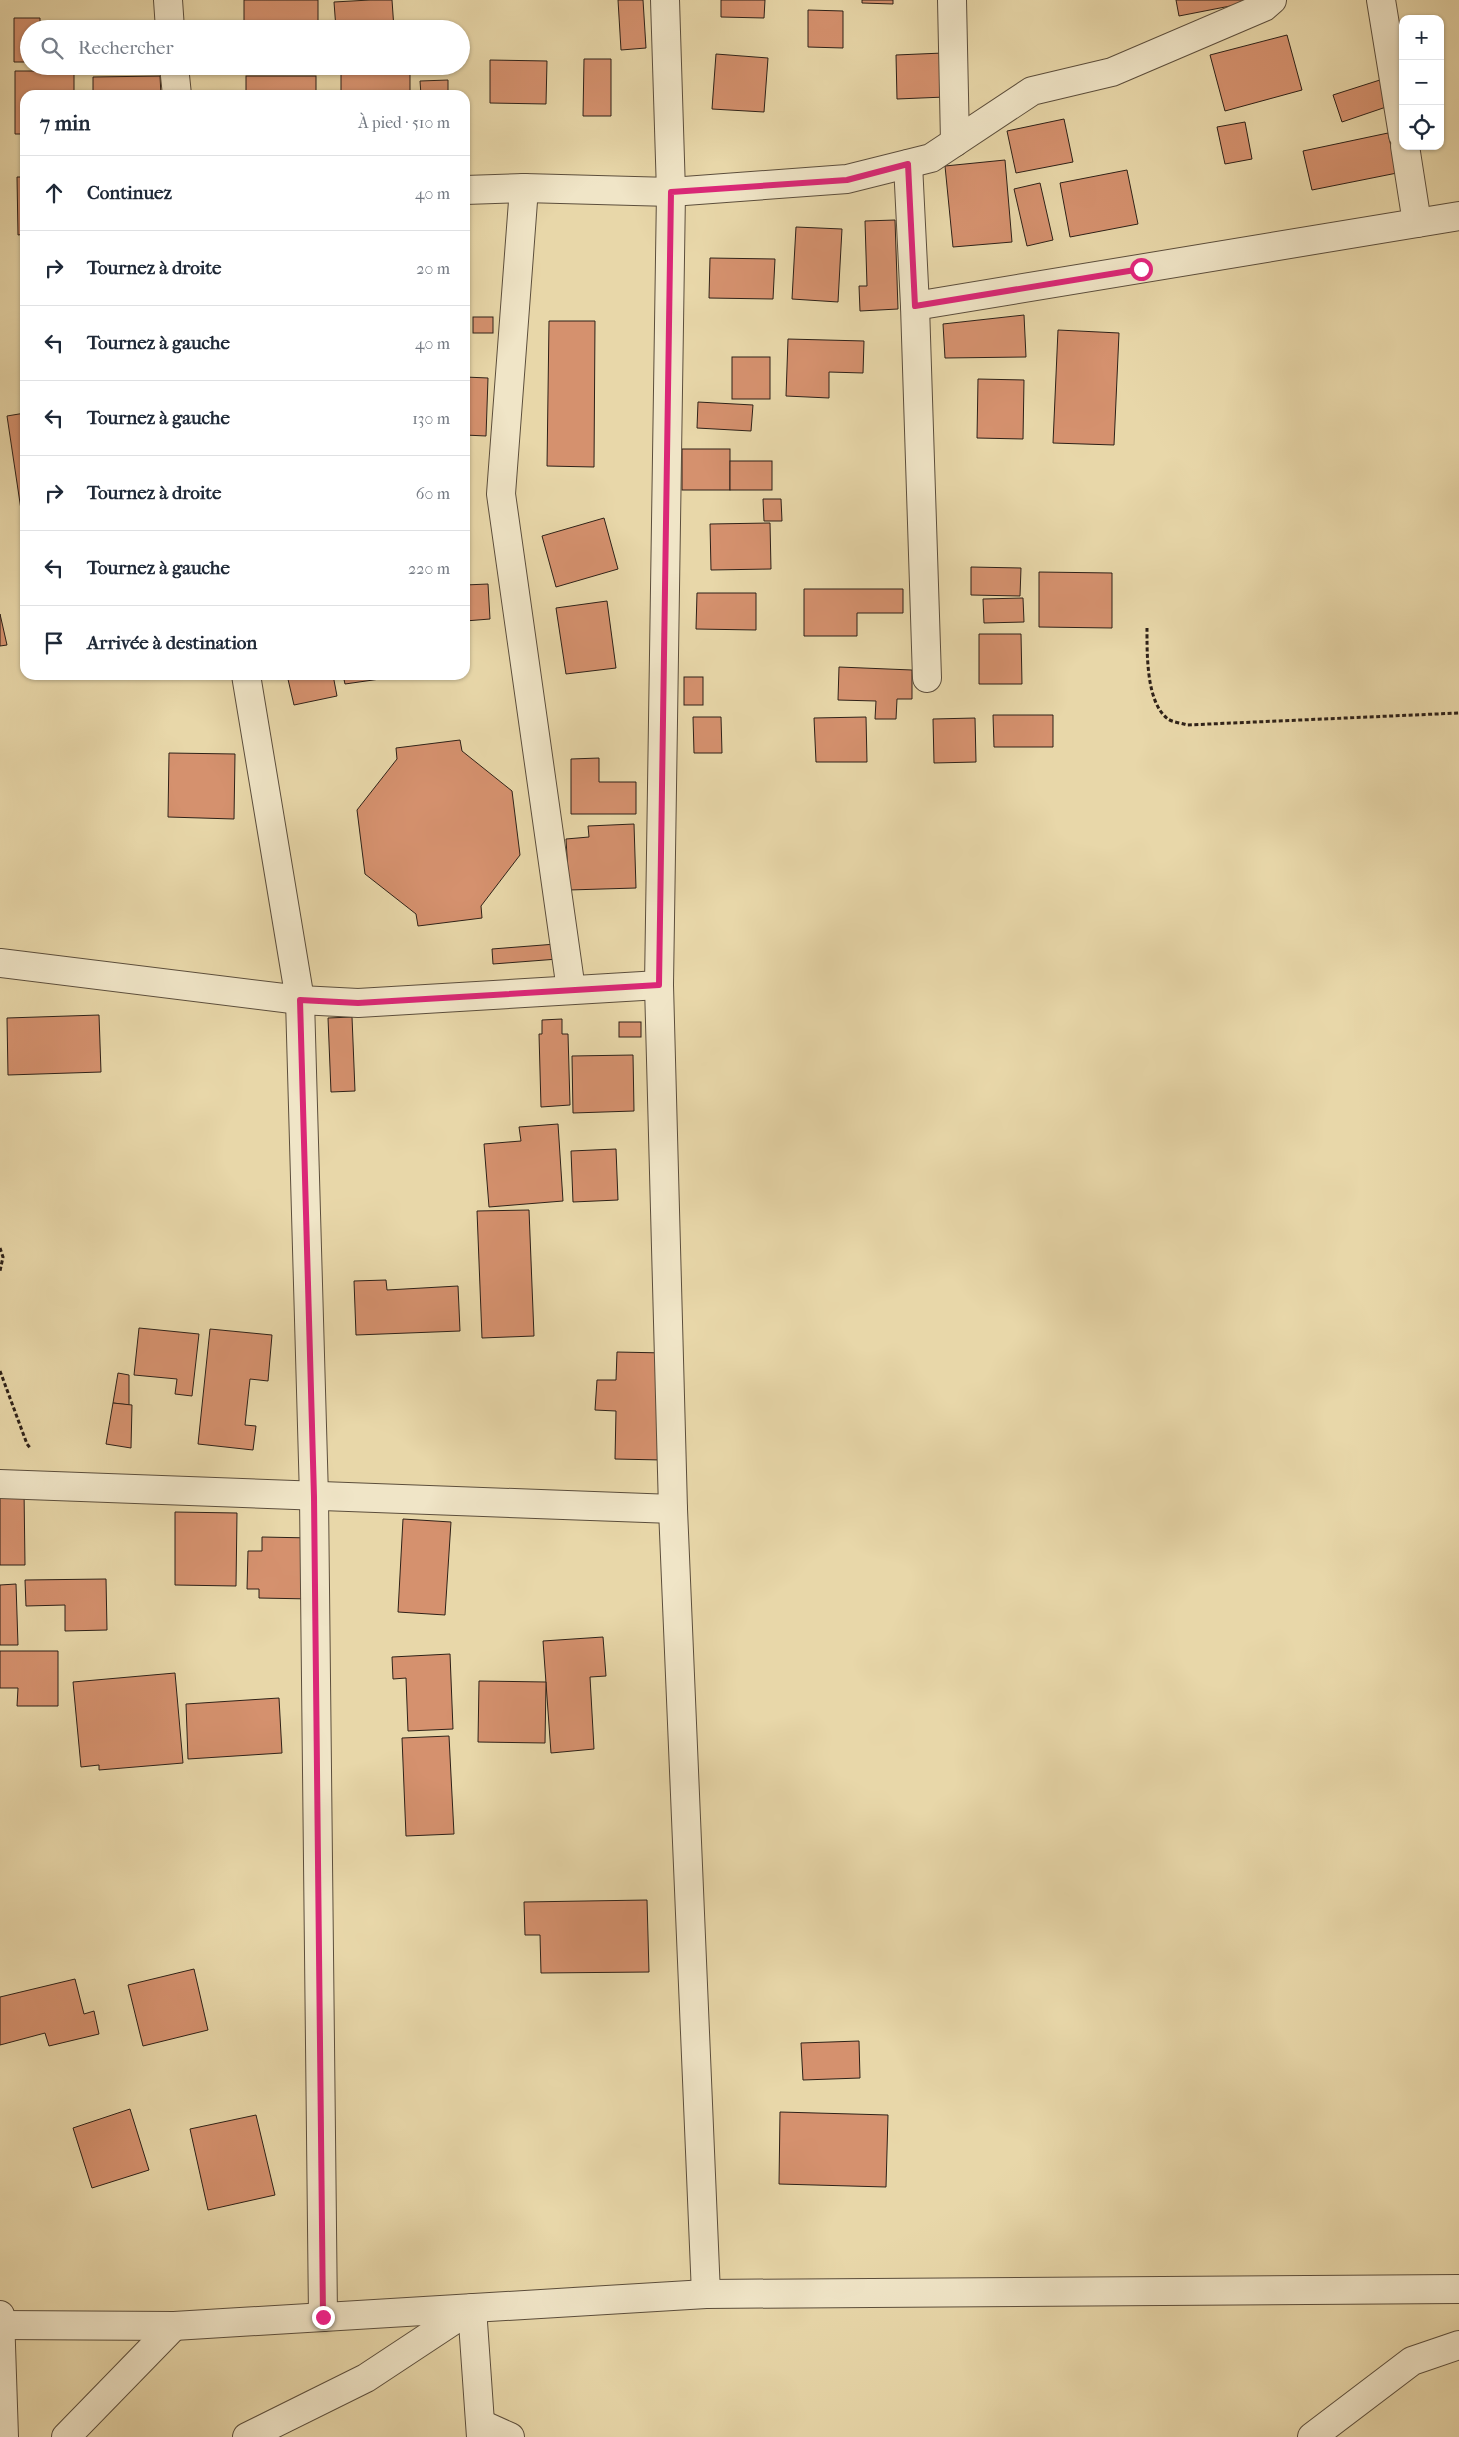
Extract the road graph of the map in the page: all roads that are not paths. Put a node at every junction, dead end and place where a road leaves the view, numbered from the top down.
1 (168, 0) edge
2 (665, 0) edge
3 (952, 0) edge
4 (1272, 0) edge
5 (1381, 0) edge
6 (169, 20) edge
7 (175, 75) edge
8 (176, 90) edge
9 (1399, 110) edge
10 (955, 142) junction
11 (1405, 150) edge
12 (908, 164) junction
13 (524, 188) junction
14 (470, 190) edge
15 (671, 192) junction
16 (1459, 216) edge
17 (1417, 223) junction
18 (915, 306) junction
19 (927, 678) dead end
20 (247, 680) edge
21 (0, 963) edge
22 (659, 985) junction
23 (571, 990) junction
24 (300, 1000) junction
25 (0, 1484) edge
26 (314, 1497) junction
27 (673, 1509) junction
28 (1459, 2289) edge
29 (706, 2294) junction
30 (472, 2308) junction
31 (323, 2317) junction
32 (1, 2322) edge
33 (174, 2326) junction
34 (1459, 2345) edge
35 (481, 2431) edge
36 (4, 2437) edge
37 (66, 2437) edge
38 (247, 2437) edge
39 (510, 2437) edge
40 (1312, 2437) edge

1 - 6 street
2 - 15 street
3 - 10 street
4 - 10 street
5 - 9 street
7 - 8 street
10 - 12 street
11 - 17 street
12 - 15 street
12 - 18 street
13 - 14 street
13 - 15 street
13 - 23 street
15 - 22 street
16 - 17 street
17 - 18 street
18 - 19 street
20 - 24 street
21 - 24 street
22 - 23 street
22 - 27 street
23 - 24 street
24 - 26 street
25 - 26 street
26 - 27 street
26 - 31 street
27 - 29 street
28 - 29 street
29 - 30 street
30 - 31 street
30 - 35 street
30 - 38 street
31 - 33 street
32 - 33 street
32 - 36 street
33 - 37 street
34 - 40 street
35 - 39 street

